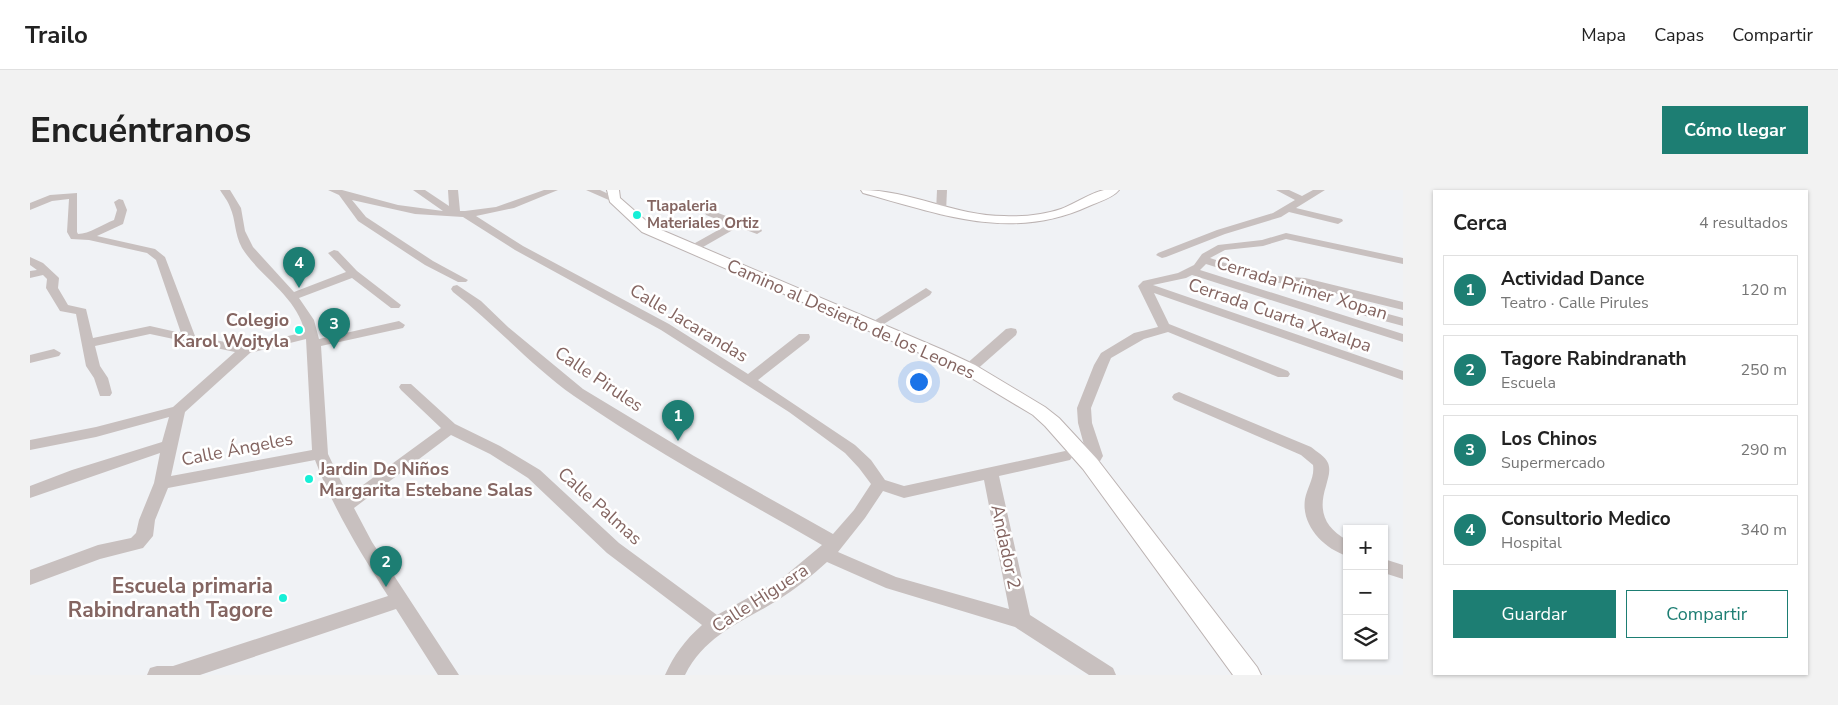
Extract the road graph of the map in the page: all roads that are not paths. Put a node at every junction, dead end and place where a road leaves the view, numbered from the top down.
1 (225, 190) edge
2 (418, 190) edge
3 (453, 190) edge
4 (553, 190) edge
5 (591, 190) edge
6 (867, 190) edge
7 (942, 190) edge
8 (1113, 190) edge
9 (1281, 190) edge
10 (1320, 190) edge
11 (338, 192) edge
12 (614, 195) edge
13 (1303, 200) junction
14 (120, 202) dead end
15 (30, 207) edge
16 (1287, 209) junction
17 (940, 212) junction
18 (710, 213) dead end
19 (460, 214) junction
20 (1277, 215) junction
21 (1338, 221) dead end
22 (736, 224) junction
23 (757, 231) dead end
24 (1286, 236) junction
25 (89, 237) junction
26 (692, 249) junction
27 (334, 253) dead end
28 (1162, 255) dead end
29 (30, 260) edge
30 (1204, 260) junction
31 (1403, 261) edge
32 (45, 271) junction
33 (1191, 271) junction
34 (353, 273) junction
35 (30, 275) edge
36 (1144, 286) junction
37 (926, 292) dead end
38 (292, 297) junction
39 (396, 305) dead end
40 (1403, 306) edge
41 (1366, 312) dead end
42 (1403, 322) edge
43 (399, 325) dead end
44 (872, 326) junction
45 (1164, 326) junction
46 (1011, 332) dead end
47 (189, 337) junction
48 (804, 338) dead end
49 (1403, 338) edge
50 (313, 339) junction
51 (89, 343) junction
52 (246, 350) junction
53 (54, 353) dead end
54 (30, 359) edge
55 (969, 369) junction
56 (1283, 374) dead end
57 (1403, 376) edge
58 (749, 380) junction
59 (406, 387) dead end
60 (105, 393) dead end
61 (1179, 397) dead end
62 (178, 410) junction
63 (450, 428) junction
64 (30, 445) edge
65 (168, 445) junction
66 (320, 454) junction
67 (1065, 456) dead end
68 (1090, 464) junction
69 (991, 474) junction
70 (162, 483) junction
71 (878, 484) junction
72 (30, 492) edge
73 (344, 507) junction
74 (1343, 548) edge
75 (831, 549) junction
76 (1388, 567) edge
77 (1403, 572) edge
78 (30, 578) edge
79 (400, 599) junction
80 (1021, 620) junction
81 (716, 625) junction
82 (157, 675) edge
83 (173, 675) edge
84 (449, 675) edge
85 (675, 675) edge
86 (1106, 675) edge
87 (1248, 675) edge

1 - 38 street
2 - 19 street, Calle Jacarandas
3 - 19 street
4 - 19 street
5 - 12 street
6 - 17 main road
7 - 17 street
8 - 17 main road
9 - 13 street
10 - 13 street
11 - 19 street
11 - 75 street, Calle Pirules
12 - 26 main road, Camino al Desierto de los Leones
13 - 16 street
14 - 25 street
15 - 25 street
16 - 20 street
16 - 21 street
18 - 22 street
19 - 58 street, Calle Jacarandas
20 - 24 street
20 - 28 street
22 - 23 street
22 - 26 street
24 - 30 street
24 - 31 street
25 - 47 street
26 - 44 main road, Camino al Desierto de los Leones
27 - 34 street
29 - 32 street
30 - 33 street
30 - 40 street
32 - 35 street
32 - 51 street
33 - 36 street
33 - 49 street, Cerrada Primer Xopan
34 - 38 street
34 - 39 street
36 - 45 street
36 - 57 street, Cerrada Cuarta Xaxalpa
37 - 44 street
38 - 50 street
41 - 42 street
43 - 50 street
44 - 55 main road, Camino al Desierto de los Leones
45 - 56 street
45 - 68 street
46 - 55 street
47 - 51 street
47 - 52 street
48 - 58 street
50 - 52 street
50 - 66 street
51 - 60 street
52 - 62 street
53 - 54 street
55 - 68 main road, Camino al Desierto de los Leones
58 - 71 street, Calle Jacarandas
59 - 63 street, Calle Palmas
61 - 74 street
62 - 64 street
62 - 65 street
63 - 73 street
63 - 81 street, Calle Palmas
65 - 70 street
65 - 72 street
66 - 70 street, Calle Ángeles
66 - 73 street
67 - 69 street
68 - 87 main road, Camino al Desierto de los Leones
69 - 71 street
69 - 80 street, Andador 2
70 - 78 street
71 - 75 street, Calle Higuera
73 - 79 street
75 - 80 street, Calle Pirules
75 - 81 street, Calle Higuera
76 - 77 street
79 - 83 street
79 - 84 street
80 - 86 street, Calle Pirules
81 - 85 street, Calle Higuera
82 - 83 street

